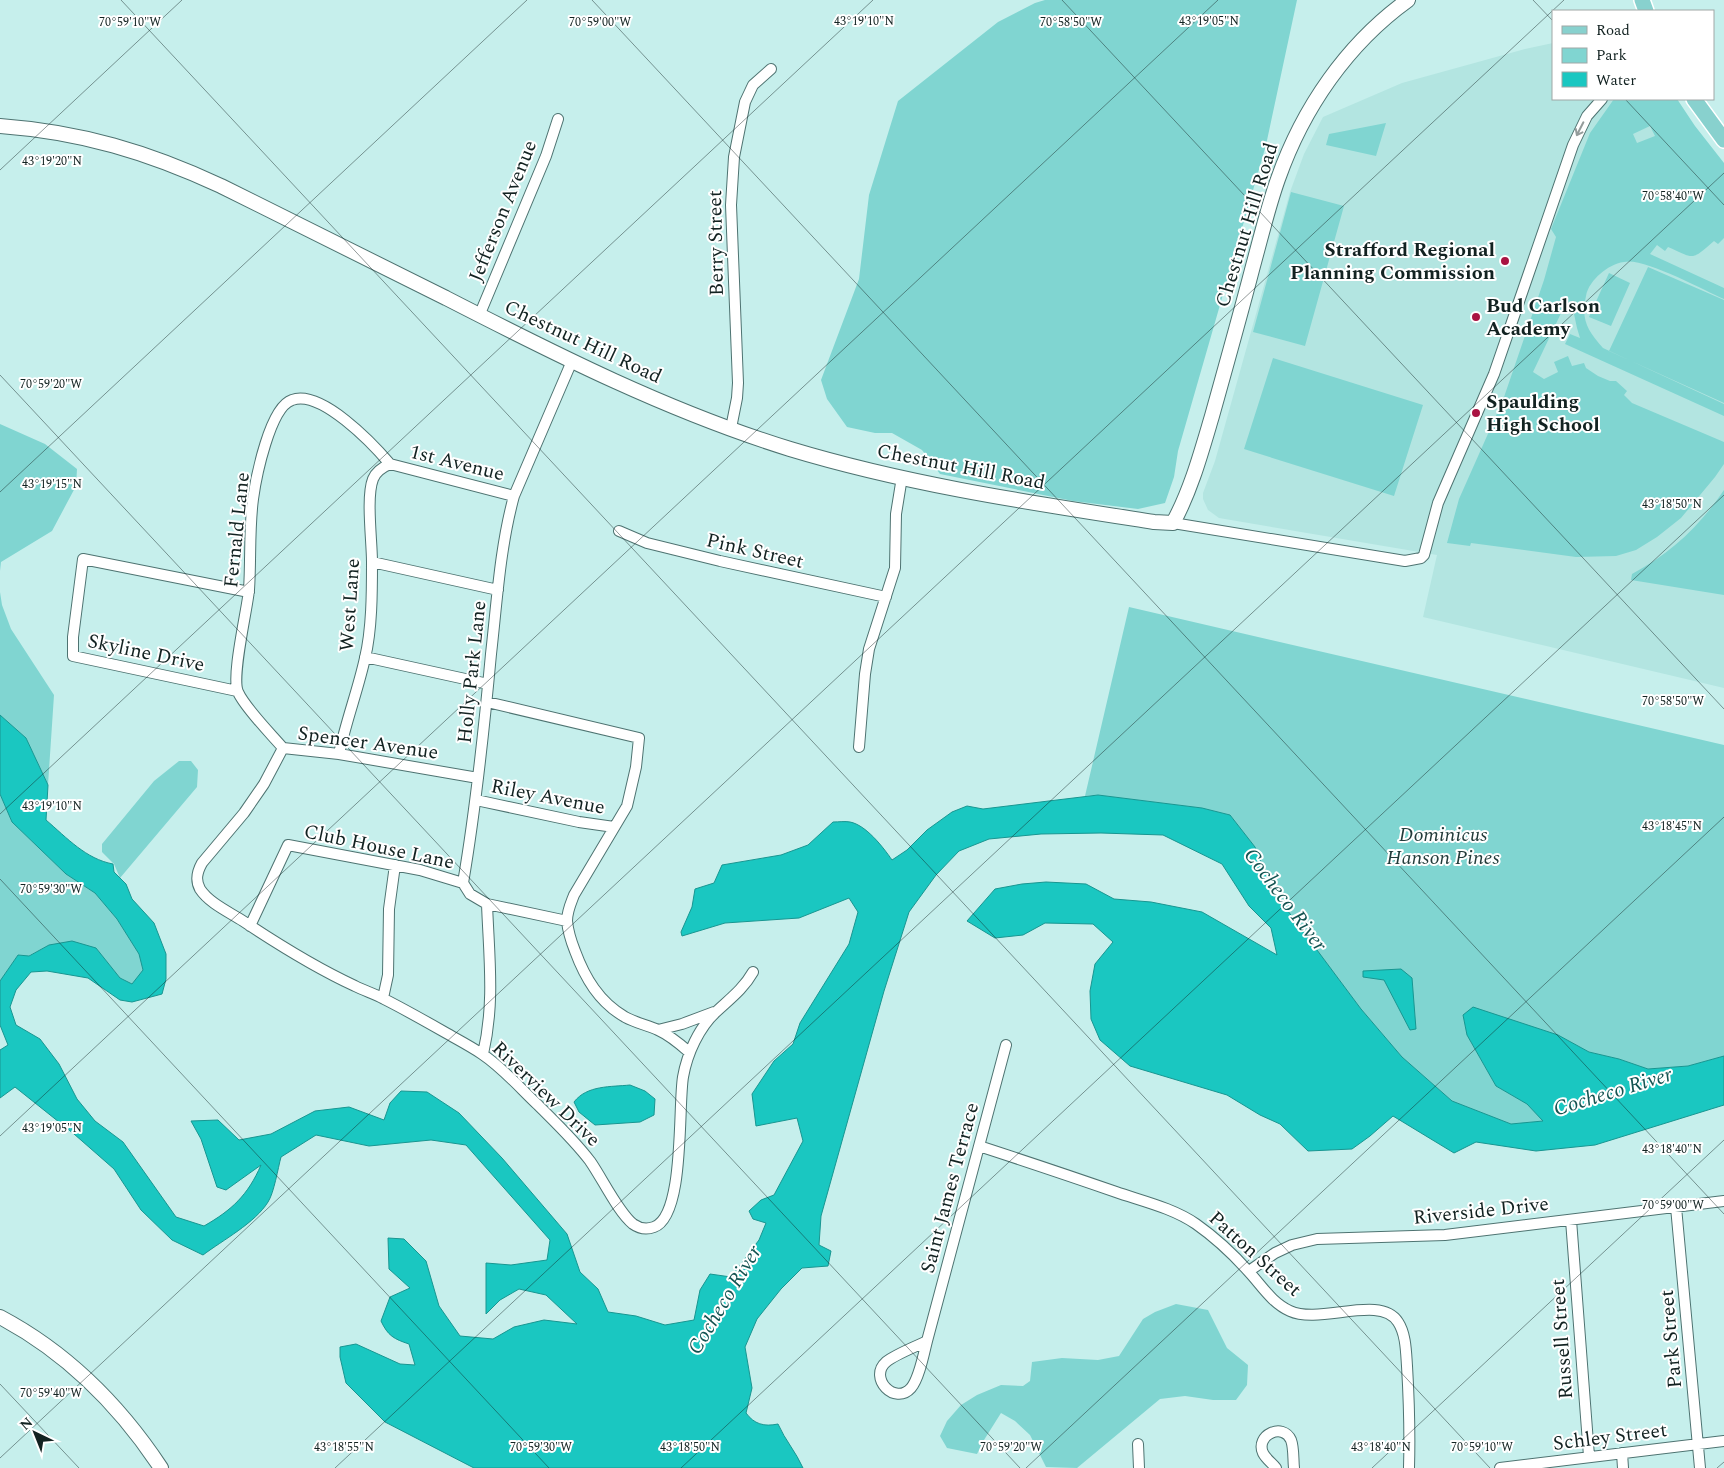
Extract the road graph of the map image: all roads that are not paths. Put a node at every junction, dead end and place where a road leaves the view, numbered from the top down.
1 (1408, 0) edge
2 (771, 69) dead end
3 (1601, 100) edge
4 (1695, 100) edge
5 (558, 119) dead end
6 (0, 126) edge
7 (1724, 140) edge
8 (479, 316) junction
9 (572, 361) junction
10 (731, 428) junction
11 (390, 464) junction
12 (902, 477) junction
13 (514, 496) junction
14 (1173, 523) junction
15 (619, 531) dead end
16 (372, 562) junction
17 (498, 590) junction
18 (249, 592) junction
19 (886, 597) junction
20 (365, 657) junction
21 (488, 684) junction
22 (237, 691) junction
23 (486, 702) junction
24 (283, 748) junction
25 (859, 748) dead end
26 (339, 754) junction
27 (478, 778) junction
28 (476, 800) junction
29 (614, 827) junction
30 (395, 865) junction
31 (463, 883) junction
32 (486, 904) junction
33 (567, 921) junction
34 (250, 926) junction
35 (753, 972) dead end
36 (383, 998) junction
37 (715, 1012) junction
38 (658, 1030) junction
39 (1006, 1045) dead end
40 (689, 1052) junction
41 (483, 1054) junction
42 (979, 1146) junction
43 (1724, 1201) edge
44 (1676, 1207) junction
45 (1571, 1220) junction
46 (1249, 1272) junction
47 (0, 1317) edge
48 (927, 1341) junction
49 (1724, 1441) edge
50 (1138, 1444) dead end
51 (1698, 1444) junction
52 (1622, 1452) junction
53 (1589, 1456) junction
54 (160, 1468) edge
55 (1139, 1468) edge
56 (1276, 1468) edge
57 (1294, 1468) edge
58 (1409, 1468) edge
59 (1500, 1468) edge
60 (1623, 1468) edge
61 (1700, 1468) edge

1 - 14 street, Chestnut Hill Road
2 - 10 street, Berry Street
3 -> 14 street, Chestnut Hill Road
4 - 7 main road
5 - 8 street, Jefferson Avenue
6 - 8 street, Chestnut Hill Road
8 - 9 street, Chestnut Hill Road
9 - 10 street, Chestnut Hill Road
9 - 13 street, Holly Park Lane
10 - 12 street, Chestnut Hill Road
11 - 13 street, 1st Avenue
11 - 16 street, West Lane
11 - 18 street, Fernald Lane
12 - 14 street, Chestnut Hill Road
12 - 19 street
13 - 17 street, Holly Park Lane
15 - 19 street, Pink Street
16 - 17 street
16 - 20 street, West Lane
17 - 21 street, Holly Park Lane
18 - 22 street, Fernald Lane
18 - 22 street, Skyline Drive
19 - 25 street
20 - 21 street
20 - 26 street, West Lane
21 - 23 street, Holly Park Lane
22 - 24 street
23 - 27 street, Holly Park Lane
23 - 29 street
24 - 26 street, Spencer Avenue
24 - 34 street, Riverview Drive
26 - 27 street, Spencer Avenue
27 - 28 street, Holly Park Lane
28 - 29 street, Riley Avenue
28 - 31 street, Holly Park Lane
29 - 33 street
30 - 31 street, Club House Lane
30 - 34 street, Club House Lane
30 - 36 street
31 - 32 street
32 - 33 street
32 - 41 street
33 - 38 street
34 - 36 street, Riverview Drive
35 - 37 street
36 - 41 street, Riverview Drive
37 - 38 street
37 - 40 street
38 - 40 street
39 - 42 street, Saint James Terrace
40 - 41 street, Riverview Drive
42 - 46 street, Patton Street
42 - 48 street, Saint James Terrace
43 - 44 street, Riverside Drive
44 - 45 street, Riverside Drive
44 - 51 street, Park Street
45 - 46 street, Riverside Drive
45 - 53 street, Russell Street
46 - 58 street, Patton Street
47 - 54 street
48 - 48 street, Saint James Terrace
49 - 51 street, Schley Street
50 - 55 street
51 - 52 street, Schley Street
51 - 61 street, Park Street
52 - 53 street, Schley Street
52 - 60 street
53 - 59 street, Schley Street
56 - 57 street

